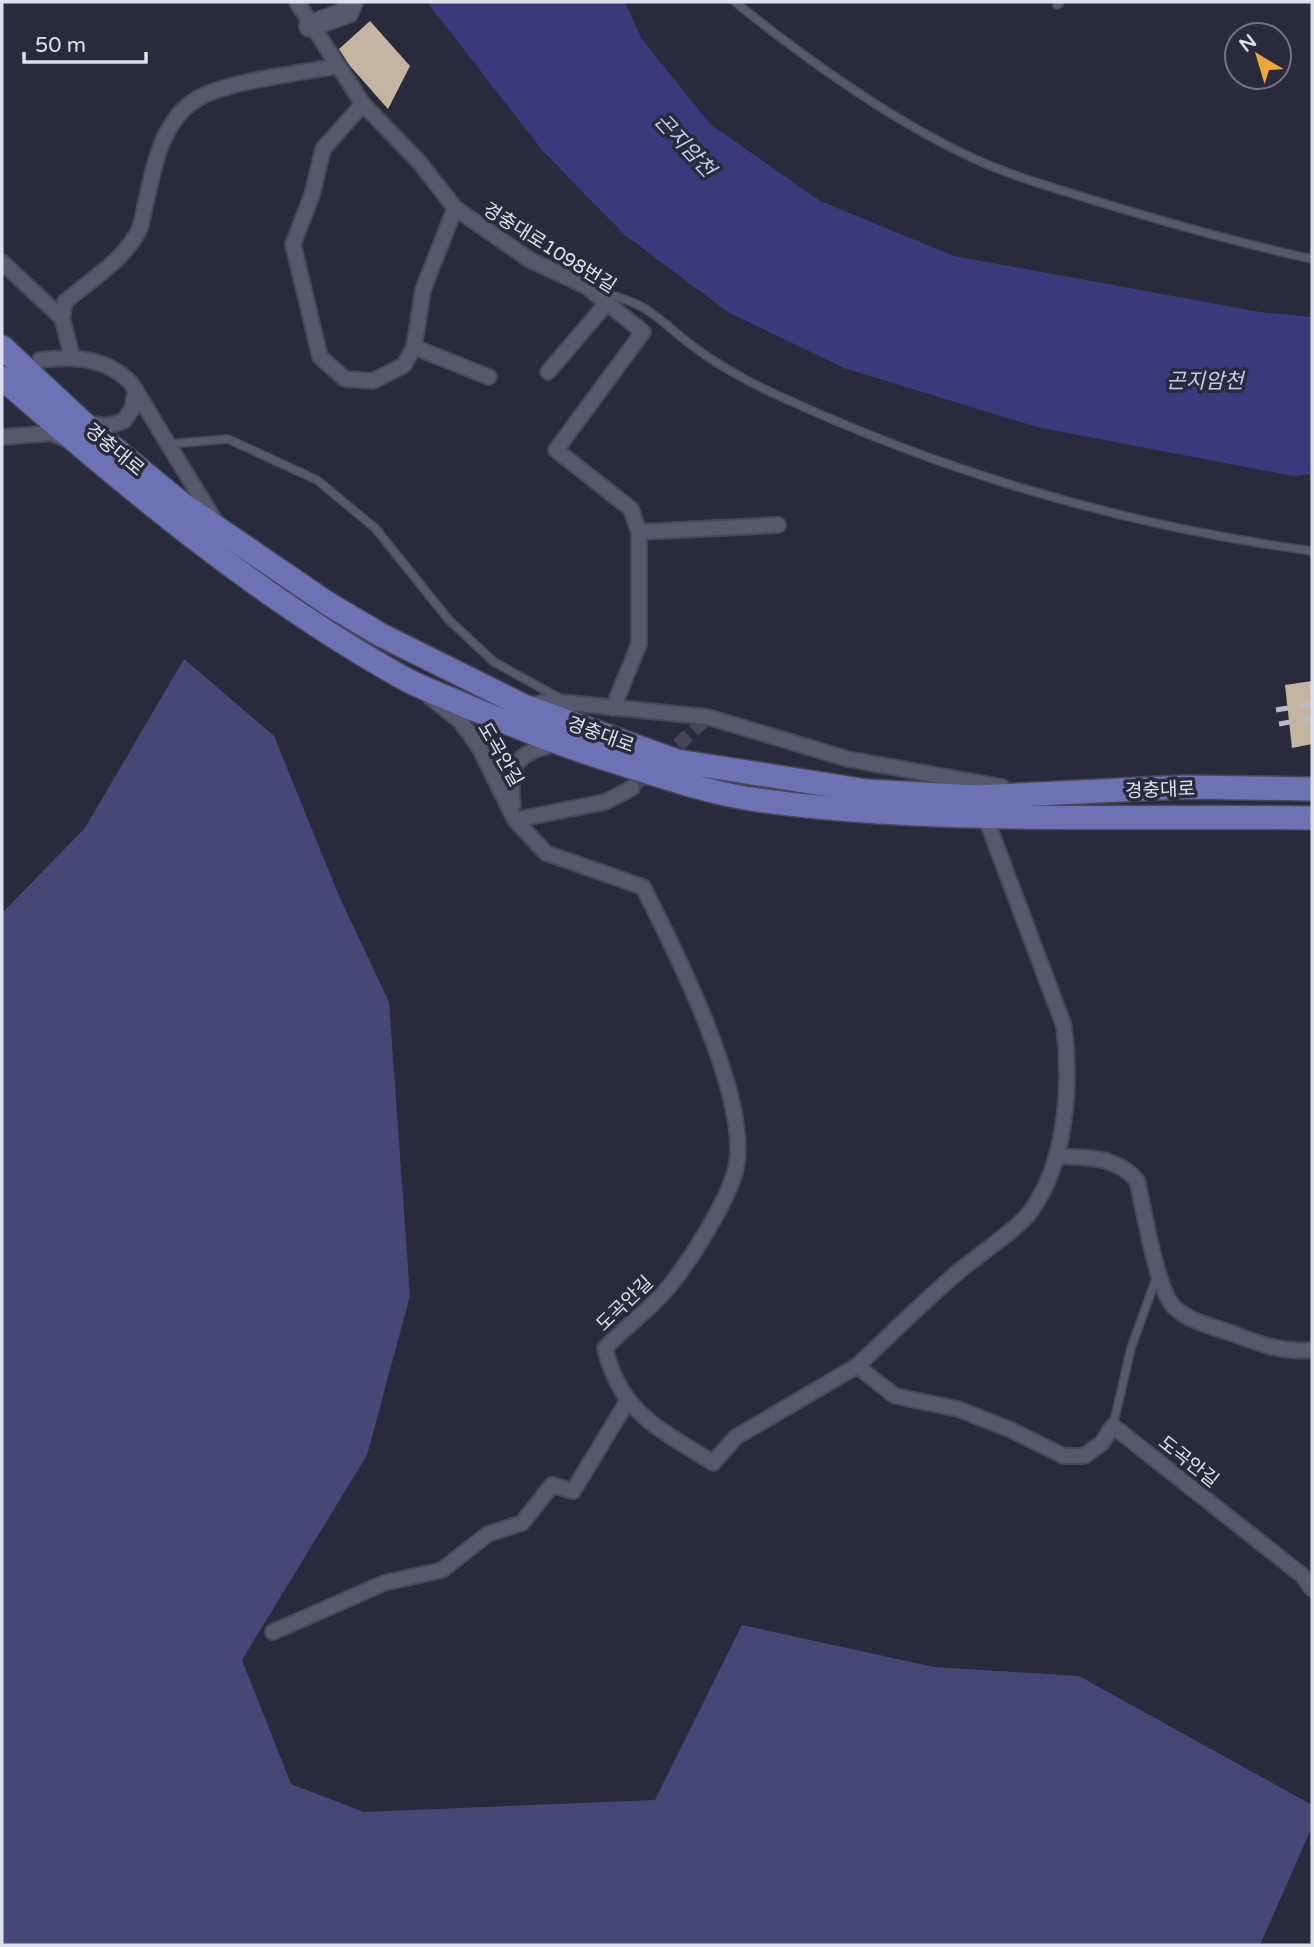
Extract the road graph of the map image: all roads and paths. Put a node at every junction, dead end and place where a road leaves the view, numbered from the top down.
1 (297, 2) edge
2 (352, 2) edge
3 (735, 2) edge
4 (310, 26) junction
5 (338, 66) junction
6 (363, 104) junction
7 (455, 208) junction
8 (1312, 259) edge
9 (2, 262) edge
10 (586, 286) junction
11 (607, 303) junction
12 (62, 318) junction
13 (2, 347) edge
14 (414, 347) junction
15 (72, 356) junction
16 (40, 360) dead end
17 (548, 372) dead end
18 (489, 377) dead end
19 (2, 378) edge
20 (135, 394) junction
21 (82, 422) junction
22 (2, 437) edge
23 (168, 444) junction
24 (77, 446) junction
25 (778, 525) dead end
26 (639, 532) junction
27 (227, 536) junction
28 (1312, 551) edge
29 (409, 681) junction
30 (570, 703) junction
31 (524, 706) junction
32 (613, 708) junction
33 (555, 744) junction
34 (632, 788) tunnel mouth
35 (1312, 789) edge
36 (1059, 793) junction
37 (1312, 802) edge
38 (985, 816) junction
39 (1258, 817) junction
40 (1312, 818) edge
41 (515, 820) junction
42 (1056, 1157) junction
43 (1159, 1270) junction
44 (1312, 1350) edge
45 (857, 1366) junction
46 (627, 1402) junction
47 (1113, 1426) junction
48 (1312, 1589) edge
49 (273, 1632) dead end

1 - 4 street, 경충대로1098번길
2 - 4 street
3 - 8 lane
4 - 5 street, 경충대로1098번길
5 - 6 street, 경충대로1098번길
5 - 12 street
6 - 7 street, 경충대로1098번길
6 - 14 street
7 - 10 street, 경충대로1098번길
7 - 14 street
9 - 12 street
10 - 11 street, 경충대로1098번길
10 - 28 lane
11 - 17 street
11 - 26 street, 경충대로1098번길
12 - 15 street
13 - 21 main road, 경충대로
14 - 18 street
15 - 16 street
15 - 20 street
19 - 24 main road, 경충대로
20 - 21 street
20 - 23 street
21 - 27 main road, 경충대로
22 - 24 street
23 - 27 street
23 - 30 lane
24 - 29 main road, 경충대로
25 - 26 street
26 - 32 street, 경충대로1098번길
27 - 31 main road, 경충대로
29 - 33 main road, 경충대로
29 - 41 street, 도곡안길
30 - 31 street
30 - 32 street
31 - 36 main road, 경충대로
32 - 36 street
33 - 38 main road, 경충대로
33 - 41 street
34 - 41 street
35 - 36 main road, 경충대로
37 - 39 main road
38 - 39 main road, 경충대로
38 - 42 street
39 - 40 main road, 경충대로
41 - 46 street, 도곡안길
42 - 43 street
42 - 45 street
43 - 44 street
43 - 47 lane
45 - 46 street, 도곡안길
45 - 47 street
46 - 49 street
47 - 48 street, 도곡안길

